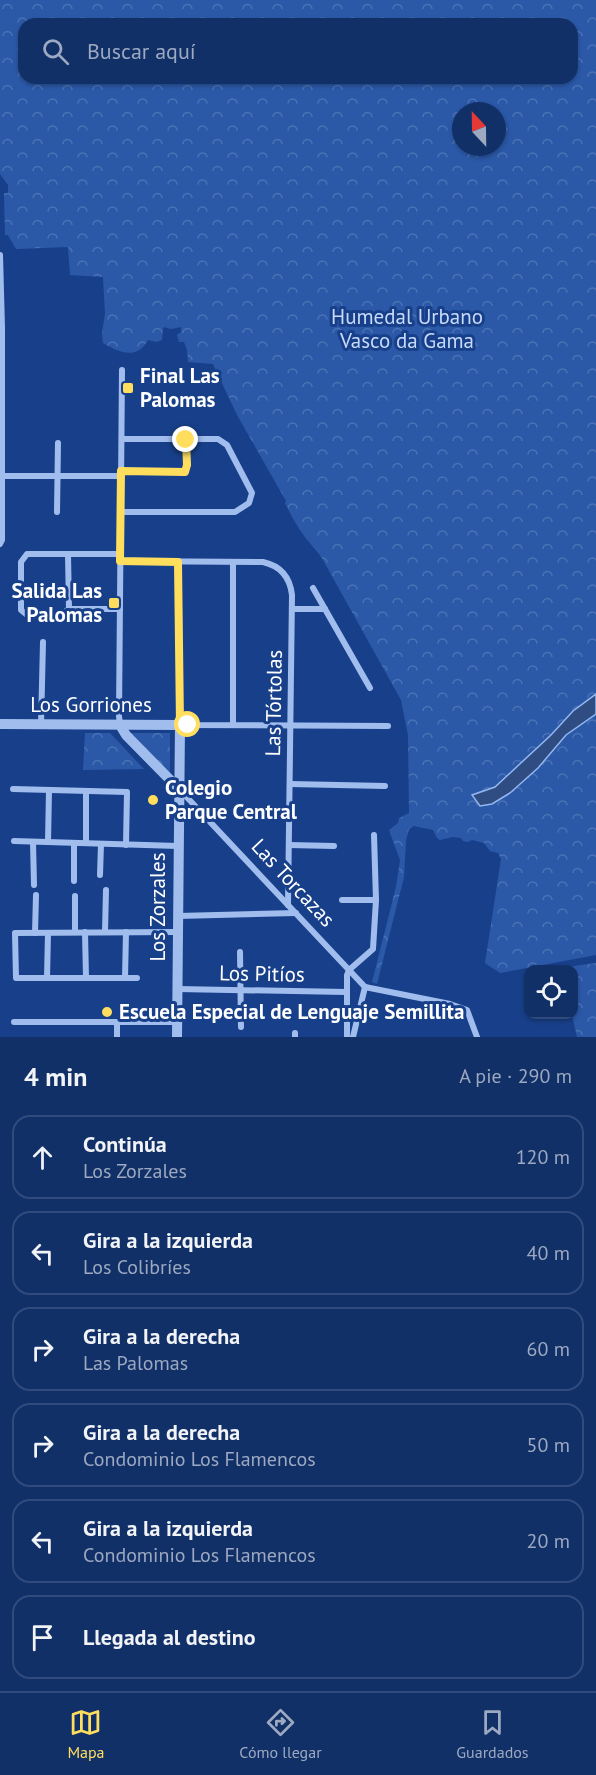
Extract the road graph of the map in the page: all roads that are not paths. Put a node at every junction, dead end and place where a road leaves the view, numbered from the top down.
1 (0, 255) edge
2 (1, 328) edge
3 (122, 370) dead end
4 (122, 439) junction
5 (186, 440) junction
6 (58, 443) dead end
7 (121, 474) junction
8 (3, 476) junction
9 (58, 476) junction
10 (57, 512) dead end
11 (121, 512) junction
12 (0, 544) edge
13 (68, 554) junction
14 (121, 557) junction
15 (178, 562) junction
16 (233, 562) junction
17 (313, 588) dead end
18 (69, 609) junction
19 (120, 609) junction
20 (292, 609) junction
21 (325, 609) junction
22 (43, 642) dead end
23 (370, 688) dead end
24 (0, 724) edge
25 (41, 725) junction
26 (120, 725) junction
27 (180, 725) junction
28 (232, 725) junction
29 (290, 726) junction
30 (388, 726) dead end
31 (290, 784) junction
32 (385, 786) dead end
33 (13, 789) dead end
34 (179, 789) junction
35 (49, 790) junction
36 (86, 791) junction
37 (374, 835) dead end
38 (14, 841) dead end
39 (33, 842) junction
40 (48, 842) junction
41 (74, 843) junction
42 (86, 843) junction
43 (101, 844) junction
44 (126, 845) junction
45 (289, 845) junction
46 (178, 846) junction
47 (334, 846) dead end
48 (100, 875) dead end
49 (74, 881) dead end
50 (34, 885) dead end
51 (106, 890) dead end
52 (36, 895) dead end
53 (75, 896) dead end
54 (342, 900) dead end
55 (376, 900) junction
56 (288, 905) junction
57 (296, 913) junction
58 (178, 916) junction
59 (85, 932) junction
60 (105, 932) junction
61 (126, 932) junction
62 (178, 932) junction
63 (35, 933) junction
64 (48, 933) junction
65 (75, 933) junction
66 (240, 952) dead end
67 (349, 970) junction
68 (47, 978) junction
69 (86, 978) junction
70 (125, 978) junction
71 (137, 978) dead end
72 (365, 987) junction
73 (177, 989) junction
74 (241, 990) junction
75 (346, 992) junction
76 (14, 1022) dead end
77 (117, 1022) junction
78 (177, 1022) junction
79 (241, 1027) dead end
80 (117, 1037) edge
81 (177, 1037) edge
82 (346, 1037) edge
83 (353, 1037) edge
84 (477, 1037) edge

1 - 2 street
2 - 8 street
3 - 4 street
4 - 5 street
4 - 7 street
5 - 7 street
5 - 11 street
6 - 9 street
7 - 9 street
7 - 11 street
8 - 9 street
8 - 12 street
9 - 10 street
11 - 14 street
13 - 14 street
13 - 18 street
13 - 18 street
14 - 15 street
14 - 19 street
15 - 16 street
15 - 27 street, Los Zorzales
16 - 20 street, Las Tórtolas
16 - 28 street
17 - 21 street
18 - 19 street
19 - 26 street
20 - 21 street
20 - 29 street, Las Tórtolas
21 - 23 street
22 - 25 street
24 - 25 street, Los Gorriones
25 - 26 street, Los Gorriones
26 - 27 street, Los Gorriones
26 - 34 street, Las Torcazas
27 - 28 street, Los Gorriones
27 - 34 street, Los Zorzales
28 - 29 street, Los Gorriones
29 - 30 street, Los Gorriones
29 - 31 street, Las Tórtolas
31 - 32 street
31 - 45 street, Las Tórtolas
33 - 35 street
34 - 46 street, Los Zorzales
34 - 56 street, Las Torcazas
35 - 36 street
35 - 40 street
36 - 42 street
36 - 44 street
37 - 55 street
38 - 39 street
39 - 40 street
39 - 50 street
40 - 41 street
41 - 42 street
41 - 49 street
42 - 43 street
43 - 44 street
43 - 48 street
44 - 46 street
45 - 47 street
45 - 56 street, Las Tórtolas
46 - 58 street, Los Zorzales
51 - 60 street
52 - 63 street
53 - 65 street
54 - 55 street
55 - 67 street
56 - 57 street, Las Torcazas
57 - 58 street
57 - 67 street, Las Torcazas
58 - 62 street, Los Zorzales
59 - 60 street
59 - 65 street
59 - 69 street
60 - 61 street
61 - 62 street
61 - 70 street
62 - 73 street, Los Zorzales
63 - 64 street
63 - 68 street
64 - 65 street
64 - 68 street
66 - 74 street
67 - 72 street, Las Torcazas
67 - 75 street
68 - 69 street
69 - 70 street
70 - 71 street
72 - 83 street
72 - 84 street
73 - 74 street, Los Pitíos
73 - 78 street, Los Zorzales
74 - 75 street, Los Pitíos
74 - 79 street
75 - 82 street
76 - 77 street
77 - 78 street
77 - 80 street
78 - 81 street, Los Zorzales

